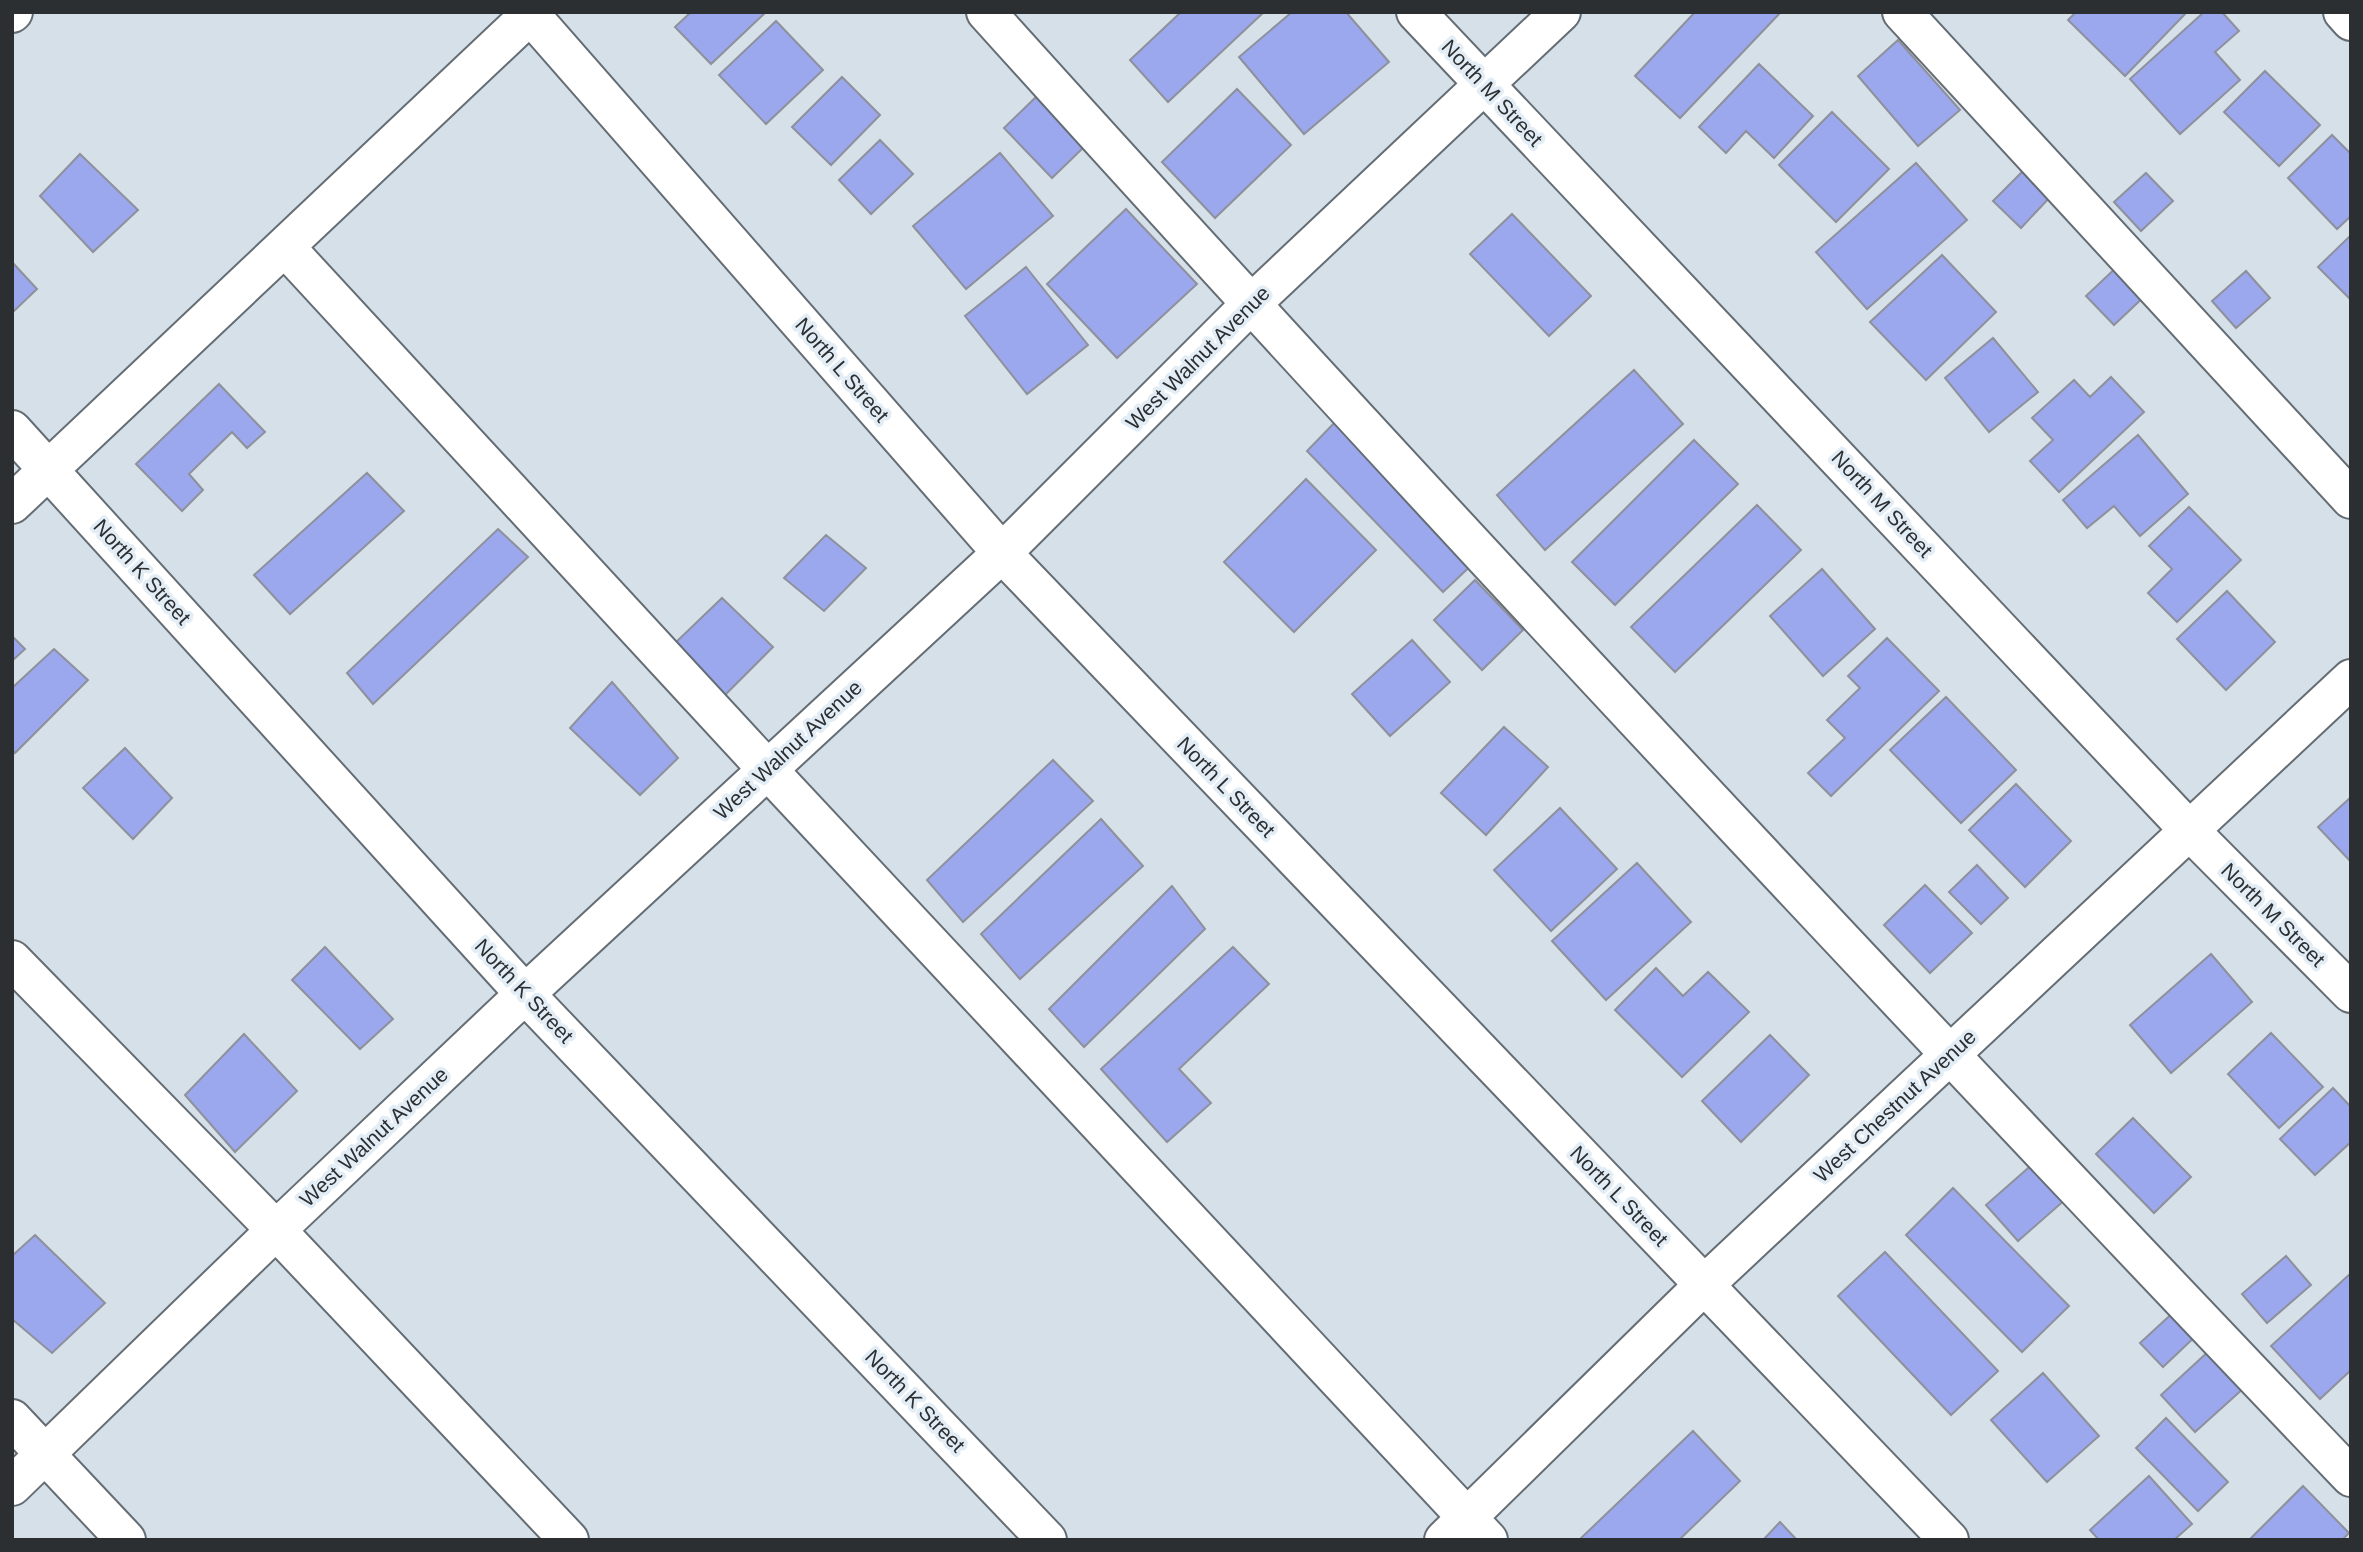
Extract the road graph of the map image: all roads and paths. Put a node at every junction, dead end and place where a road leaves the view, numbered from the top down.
1 (986, 12) edge
2 (1416, 12) edge
3 (1561, 12) edge
4 (1902, 12) edge
5 (2343, 12) edge
6 (531, 13) edge
7 (2351, 21) edge
8 (1484, 84) junction
9 (285, 247) junction
10 (1250, 305) junction
11 (12, 430) edge
12 (48, 469) junction
13 (2351, 499) edge
14 (12, 503) edge
15 (1002, 553) junction
16 (2351, 678) edge
17 (767, 769) junction
18 (2189, 830) junction
19 (12, 960) edge
20 (525, 993) junction
21 (2351, 993) edge
22 (1949, 1056) junction
23 (276, 1230) junction
24 (1704, 1285) junction
25 (12, 1419) edge
26 (45, 1455) junction
27 (2351, 1477) edge
28 (12, 1486) edge
29 (1466, 1532) edge
30 (126, 1540) edge
31 (569, 1540) edge
32 (1047, 1540) edge
33 (1949, 1540) edge

1 - 10 street
2 - 8 street, North M Street
3 - 8 street, West Walnut Avenue
4 - 13 street
5 - 7 street
6 - 9 street
6 - 15 street, North L Street
8 - 10 street, West Walnut Avenue
8 - 18 street, North M Street
9 - 12 street
9 - 17 street
10 - 15 street, West Walnut Avenue
10 - 22 street
11 - 12 street, North K Street
12 - 14 street
12 - 20 street, North K Street
15 - 17 street, West Walnut Avenue
15 - 24 street, North L Street
16 - 18 street, West Chestnut Avenue
17 - 20 street, West Walnut Avenue
17 - 29 street
18 - 21 street, North M Street
18 - 22 street, West Chestnut Avenue
19 - 23 street
20 - 23 street, West Walnut Avenue
20 - 32 street, North K Street
22 - 24 street, West Chestnut Avenue
22 - 27 street
23 - 26 street, West Walnut Avenue
23 - 31 street
24 - 29 street, West Chestnut Avenue
24 - 33 street, North L Street
25 - 26 street
26 - 28 street, West Walnut Avenue
26 - 30 street

